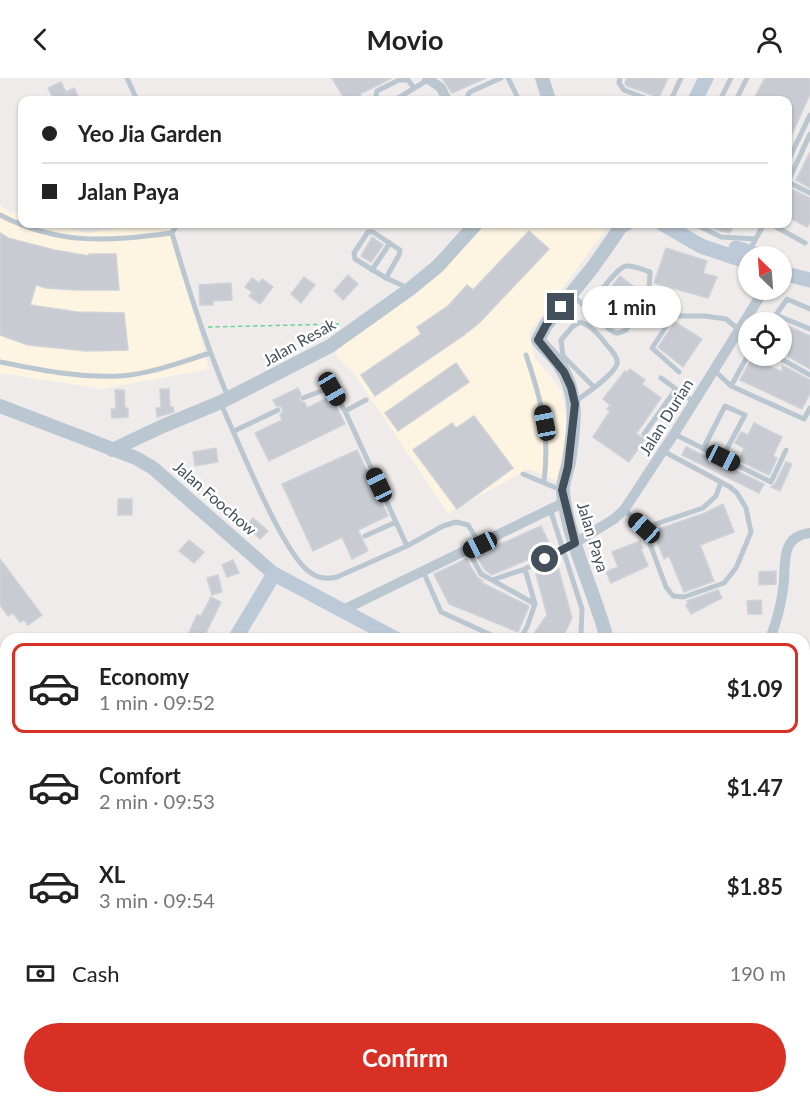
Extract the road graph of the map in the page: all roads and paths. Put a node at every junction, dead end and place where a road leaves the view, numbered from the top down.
1 (127, 78) edge
2 (501, 78) edge
3 (508, 78) edge
4 (542, 78) edge
5 (620, 78) edge
6 (681, 78) edge
7 (706, 78) edge
8 (730, 78) edge
9 (747, 78) edge
10 (428, 79) edge
11 (414, 88) junction
12 (135, 96) edge
13 (376, 96) edge
14 (401, 96) edge
15 (445, 96) edge
16 (468, 96) edge
17 (517, 96) edge
18 (548, 96) edge
19 (640, 96) edge
20 (673, 96) edge
21 (697, 96) edge
22 (722, 96) edge
23 (738, 96) edge
24 (810, 115) edge
25 (810, 134) edge
26 (792, 153) edge
27 (792, 173) edge
28 (792, 184) edge
29 (810, 193) edge
30 (0, 215) edge
31 (18, 224) edge
32 (28, 228) edge
33 (175, 228) edge
34 (472, 228) edge
35 (621, 228) edge
36 (670, 228) edge
37 (691, 228) edge
38 (703, 228) edge
39 (762, 228) edge
40 (778, 228) edge
41 (172, 233) junction
42 (390, 243) junction
43 (805, 243) dead end
44 (739, 246) edge
45 (756, 246) edge
46 (738, 248) edge
47 (738, 251) edge
48 (372, 270) junction
49 (792, 271) edge
50 (792, 275) edge
51 (386, 278) junction
52 (807, 279) edge
53 (410, 289) junction
54 (571, 293) junction
55 (587, 309) junction
56 (810, 309) edge
57 (778, 312) edge
58 (792, 322) edge
59 (339, 324) dead end
60 (202, 327) junction
61 (738, 328) edge
62 (810, 329) edge
63 (738, 331) edge
64 (210, 353) junction
65 (526, 355) dead end
66 (560, 359) junction
67 (0, 362) edge
68 (792, 365) edge
69 (742, 366) edge
70 (714, 370) junction
71 (679, 372) dead end
72 (810, 375) edge
73 (660, 378) dead end
74 (731, 386) junction
75 (594, 387) junction
76 (676, 389) junction
77 (303, 398) dead end
78 (224, 400) junction
79 (366, 400) dead end
80 (694, 402) junction
81 (575, 403) junction
82 (0, 406) edge
83 (810, 408) edge
84 (278, 410) dead end
85 (345, 411) junction
86 (234, 431) junction
87 (644, 434) dead end
88 (674, 434) junction
89 (703, 449) junction
90 (112, 450) junction
91 (786, 450) dead end
92 (663, 451) junction
93 (723, 458) junction
94 (523, 474) dead end
95 (544, 482) junction
96 (721, 482) junction
97 (564, 496) junction
98 (550, 509) junction
99 (624, 510) junction
100 (396, 522) junction
101 (644, 528) junction
102 (810, 533) edge
103 (365, 536) dead end
104 (480, 545) junction
105 (407, 546) junction
106 (570, 546) junction
107 (468, 550) junction
108 (525, 569) junction
109 (423, 571) junction
110 (274, 574) junction
111 (492, 580) junction
112 (535, 604) junction
113 (341, 611) junction
114 (240, 633) edge
115 (384, 633) edge
116 (487, 633) edge
117 (523, 633) edge
118 (581, 633) edge
119 (605, 633) edge
120 (772, 633) edge

1 - 12 lane
2 - 16 lane
3 - 17 lane
4 - 18 street
5 - 19 lane
6 - 20 lane
7 - 21 main road
8 - 22 lane
9 - 23 lane
10 - 11 lane
10 - 15 street
11 - 13 lane
11 - 14 lane
24 - 26 lane
25 - 27 lane
28 - 29 lane
30 - 31 lane
32 - 41 lane
33 - 41 lane
34 - 53 street, Jalan Resak
35 - 54 street, Jalan Paya
36 - 47 main road
37 - 46 main road
38 - 44 lane
39 - 45 lane
40 - 43 lane
41 - 60 lane
42 - 48 lane
42 - 48 lane
42 - 51 lane
48 - 51 lane
49 - 52 main road
50 - 52 main road
51 - 53 lane
53 - 78 street, Jalan Resak
54 - 55 lane
54 - 66 street, Jalan Paya
55 - 55 lane
56 - 57 lane
58 - 62 lane
59 - 60 path
60 - 64 lane
61 - 71 lane
63 - 70 street, Jalan Durian
64 - 67 lane
64 - 78 lane
65 - 95 lane
66 - 75 lane
66 - 75 lane
66 - 81 street, Jalan Paya
68 - 72 lane
69 - 74 lane
70 - 74 lane
70 - 80 street, Jalan Durian
73 - 76 lane
74 - 83 lane
75 - 81 lane
76 - 80 lane
76 - 87 lane
77 - 85 lane
78 - 86 lane
78 - 90 street, Jalan Resak
79 - 85 lane
80 - 88 street, Jalan Durian
81 - 97 street, Jalan Paya
82 - 90 street, Jalan Foochow
84 - 86 lane
85 - 100 lane
86 - 105 lane
88 - 89 lane
88 - 92 street, Jalan Durian
89 - 93 lane
89 - 93 lane
90 - 110 street, Jalan Foochow
91 - 93 lane
92 - 96 lane
92 - 99 street, Jalan Durian
94 - 95 lane
95 - 97 lane
96 - 101 lane
96 - 101 lane
97 - 98 street
97 - 106 street, Jalan Paya
98 - 104 street
98 - 106 lane
99 - 101 lane
99 - 106 street, Jalan Durian
100 - 103 lane
100 - 105 lane
102 - 120 street
104 - 105 lane
104 - 107 street
106 - 108 lane
106 - 118 lane
106 - 119 street, Jalan Paya
107 - 109 street
107 - 111 lane
108 - 111 lane
108 - 112 lane
109 - 113 street
109 - 116 lane
110 - 113 main road, Jalan Foochow
110 - 114 main road
111 - 112 lane
112 - 117 lane
113 - 115 main road, Jalan Foochow

